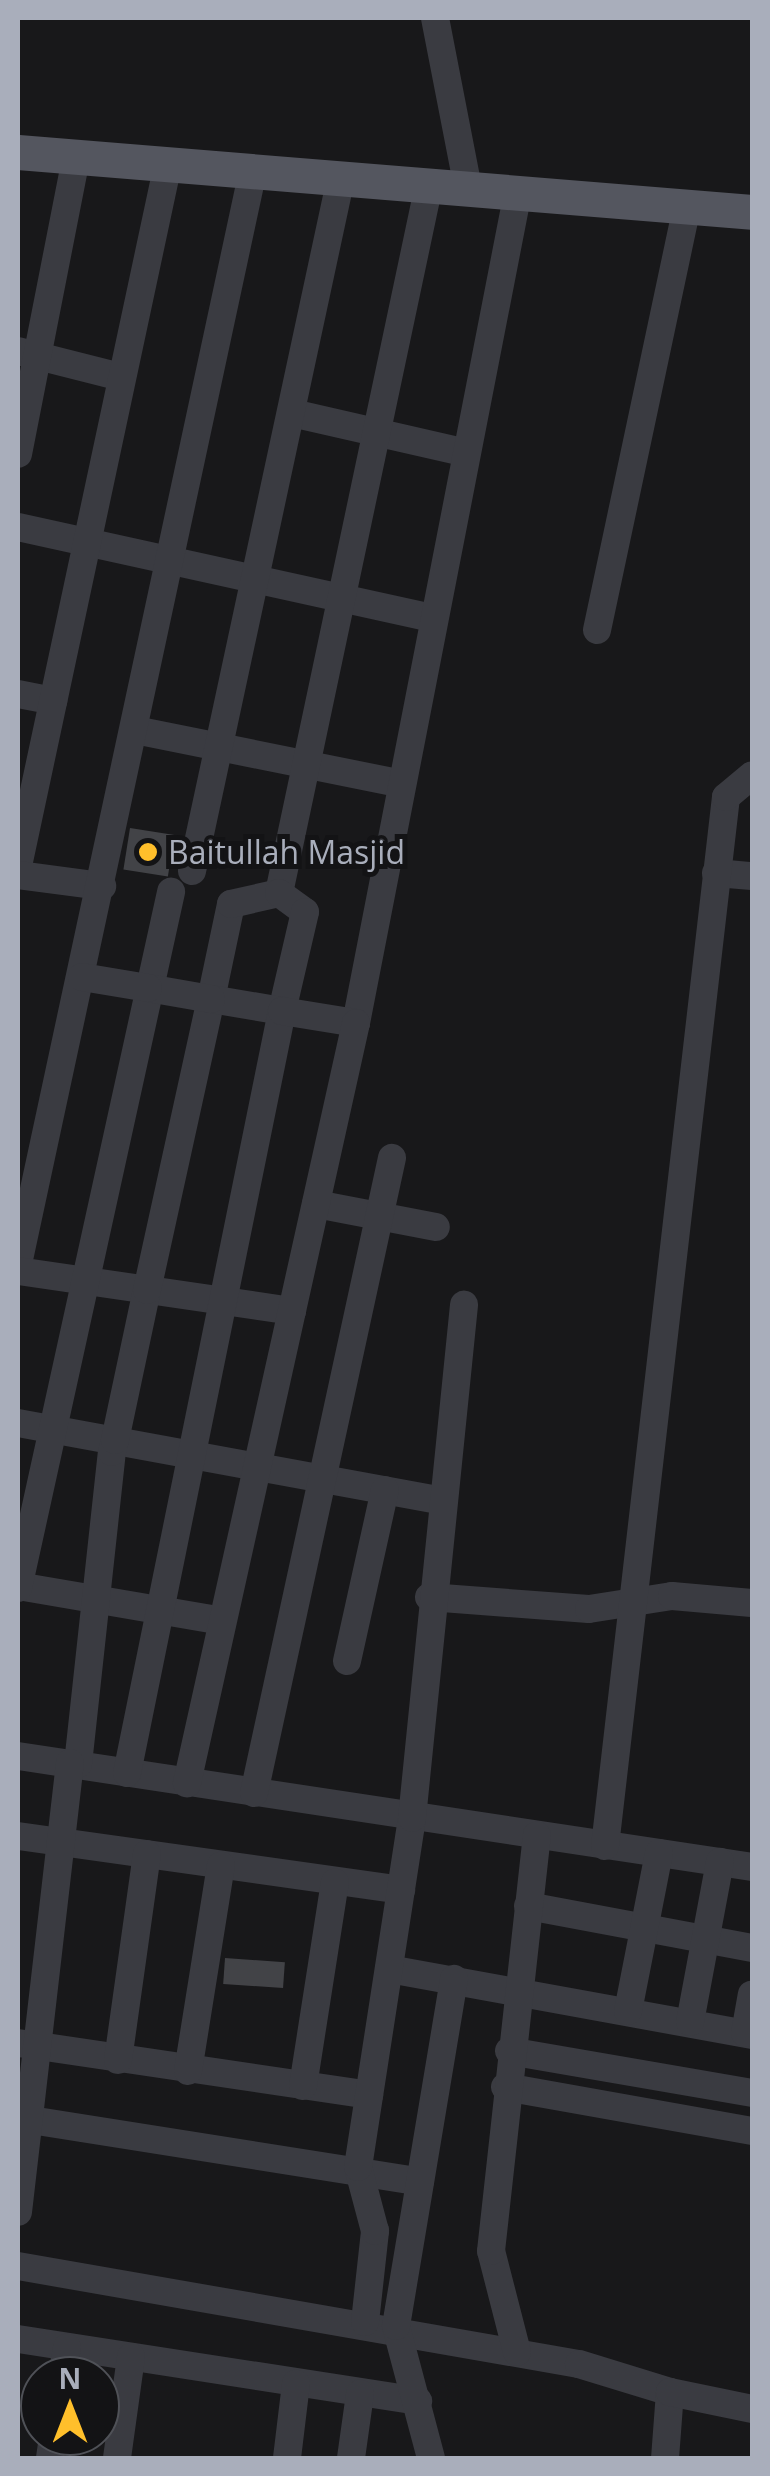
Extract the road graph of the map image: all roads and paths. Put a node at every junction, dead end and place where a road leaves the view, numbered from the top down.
1 (434, 18) edge
2 (18, 152) edge
3 (76, 157) junction
4 (168, 164) junction
5 (254, 171) junction
6 (341, 178) junction
7 (429, 185) junction
8 (468, 188) junction
9 (518, 192) junction
10 (687, 206) junction
11 (752, 212) edge
12 (27, 354) edge
13 (122, 377) junction
14 (292, 412) junction
15 (377, 432) junction
16 (466, 453) junction
17 (18, 454) edge
18 (18, 527) edge
19 (85, 542) junction
20 (171, 560) junction
21 (258, 579) junction
22 (342, 598) junction
23 (433, 618) junction
24 (597, 630) dead end
25 (18, 694) edge
26 (52, 702) junction
27 (135, 730) junction
28 (222, 748) junction
29 (306, 765) junction
30 (752, 775) edge
31 (402, 784) junction
32 (18, 866) edge
33 (192, 871) dead end
34 (716, 873) junction
35 (18, 875) edge
36 (752, 876) edge
37 (102, 886) junction
38 (170, 892) dead end
39 (279, 892) junction
40 (82, 977) junction
41 (148, 988) junction
42 (211, 999) junction
43 (282, 1011) junction
44 (356, 1023) junction
45 (392, 1158) dead end
46 (316, 1204) junction
47 (379, 1216) junction
48 (436, 1227) dead end
49 (18, 1268) edge
50 (82, 1281) junction
51 (147, 1290) junction
52 (220, 1301) junction
53 (464, 1305) dead end
54 (292, 1312) junction
55 (18, 1423) edge
56 (51, 1428) junction
57 (115, 1440) junction
58 (188, 1456) junction
59 (256, 1470) junction
60 (321, 1478) junction
61 (385, 1490) junction
62 (438, 1500) junction
63 (18, 1586) edge
64 (429, 1597) junction
65 (94, 1600) junction
66 (752, 1603) edge
67 (638, 1608) junction
68 (158, 1611) junction
69 (222, 1621) junction
70 (347, 1661) dead end
71 (18, 1756) edge
72 (74, 1764) junction
73 (127, 1773) junction
74 (187, 1782) junction
75 (254, 1793) junction
76 (412, 1818) junction
77 (18, 1836) edge
78 (537, 1836) junction
79 (61, 1842) junction
80 (605, 1846) junction
81 (147, 1854) junction
82 (659, 1854) junction
83 (720, 1862) junction
84 (221, 1866) junction
85 (752, 1867) edge
86 (334, 1882) junction
87 (401, 1890) junction
88 (528, 1906) junction
89 (645, 1929) junction
90 (706, 1939) junction
91 (752, 1948) edge
92 (389, 1968) junction
93 (454, 1979) junction
94 (514, 1989) junction
95 (752, 1995) edge
96 (628, 2010) junction
97 (690, 2022) junction
98 (748, 2034) edge
99 (27, 2044) edge
100 (509, 2051) junction
101 (118, 2060) junction
102 (188, 2071) junction
103 (304, 2086) junction
104 (505, 2087) junction
105 (752, 2093) edge
106 (369, 2095) junction
107 (23, 2119) edge
108 (752, 2131) edge
109 (358, 2167) junction
110 (420, 2182) junction
111 (18, 2212) edge
112 (18, 2266) edge
113 (365, 2322) junction
114 (396, 2326) junction
115 (18, 2339) edge
116 (67, 2347) junction
117 (516, 2352) junction
118 (65, 2356) edge
119 (130, 2357) junction
120 (296, 2384) junction
121 (670, 2392) junction
122 (360, 2394) junction
123 (418, 2400) junction
124 (752, 2409) edge
125 (117, 2458) edge
126 (287, 2458) edge
127 (350, 2458) edge
128 (435, 2458) edge
129 (665, 2458) edge

1 - 8 street
2 - 3 main road
3 - 4 main road
3 - 12 street
4 - 5 main road
4 - 13 street
5 - 6 main road
5 - 20 street
6 - 7 main road
6 - 14 street
7 - 8 main road
7 - 15 street
8 - 9 main road
9 - 10 main road
9 - 16 street
10 - 11 main road
10 - 24 street
12 - 13 street
12 - 17 street
13 - 19 street
14 - 15 street
14 - 21 street
15 - 16 street
15 - 22 street
16 - 23 street
18 - 19 street
19 - 20 street
19 - 26 street
20 - 21 street
20 - 27 street
21 - 22 street
21 - 28 street
22 - 23 street
22 - 29 street
23 - 31 street
25 - 26 street
26 - 32 street
27 - 28 street
27 - 37 street
28 - 29 street
28 - 33 street
29 - 31 street
29 - 39 street
30 - 34 street
31 - 44 street
34 - 36 street
34 - 67 street
35 - 37 street
37 - 40 street
38 - 41 street
39 - 42 street
39 - 43 street
40 - 41 street
40 - 49 street
41 - 42 street
41 - 50 street
42 - 43 street
42 - 51 street
43 - 44 street
43 - 52 street
44 - 46 street
45 - 47 street
46 - 47 street
46 - 54 street
47 - 48 street
47 - 60 street
49 - 50 street
50 - 51 street
50 - 56 street
51 - 52 street
51 - 57 street
52 - 54 street
52 - 58 street
53 - 62 street
54 - 59 street
55 - 56 street
56 - 57 street
56 - 63 street
57 - 58 street
57 - 65 street
58 - 59 street
58 - 68 street
59 - 60 street
59 - 69 street
60 - 61 street
60 - 75 street
61 - 62 street
61 - 70 street
62 - 64 street
63 - 65 street
64 - 67 street
64 - 76 street
65 - 68 street
65 - 72 street
66 - 67 street
67 - 80 street
68 - 69 street
68 - 73 street
69 - 74 street
71 - 72 street
72 - 73 street
72 - 79 street
73 - 74 street
74 - 75 street
75 - 76 street
76 - 78 street
76 - 87 street
77 - 79 street
78 - 80 street
78 - 88 street
79 - 81 street
79 - 99 street
80 - 82 street
81 - 84 street
81 - 101 street
82 - 83 street
82 - 89 street
83 - 85 street
83 - 90 street
84 - 86 street
84 - 102 street
86 - 87 street
86 - 103 street
87 - 92 street
88 - 89 street
88 - 94 street
89 - 90 street
89 - 96 street
90 - 91 street
90 - 97 street
92 - 93 street
92 - 106 street
93 - 94 street
93 - 110 street
94 - 96 street
94 - 100 street
95 - 98 street
96 - 97 street
97 - 98 street
99 - 101 street
99 - 107 street
100 - 104 street
100 - 105 street
101 - 102 street
102 - 103 street
103 - 106 street
104 - 108 street
104 - 117 street
106 - 109 street
107 - 109 street
107 - 111 street
109 - 110 street
109 - 113 street
110 - 114 street
112 - 113 street
113 - 114 street
114 - 117 street
114 - 123 street
115 - 116 street
116 - 118 street
116 - 119 street
117 - 121 street
119 - 120 street
119 - 125 street
120 - 122 street
120 - 126 street
121 - 124 street
121 - 129 street
122 - 123 street
122 - 127 street
123 - 128 street

